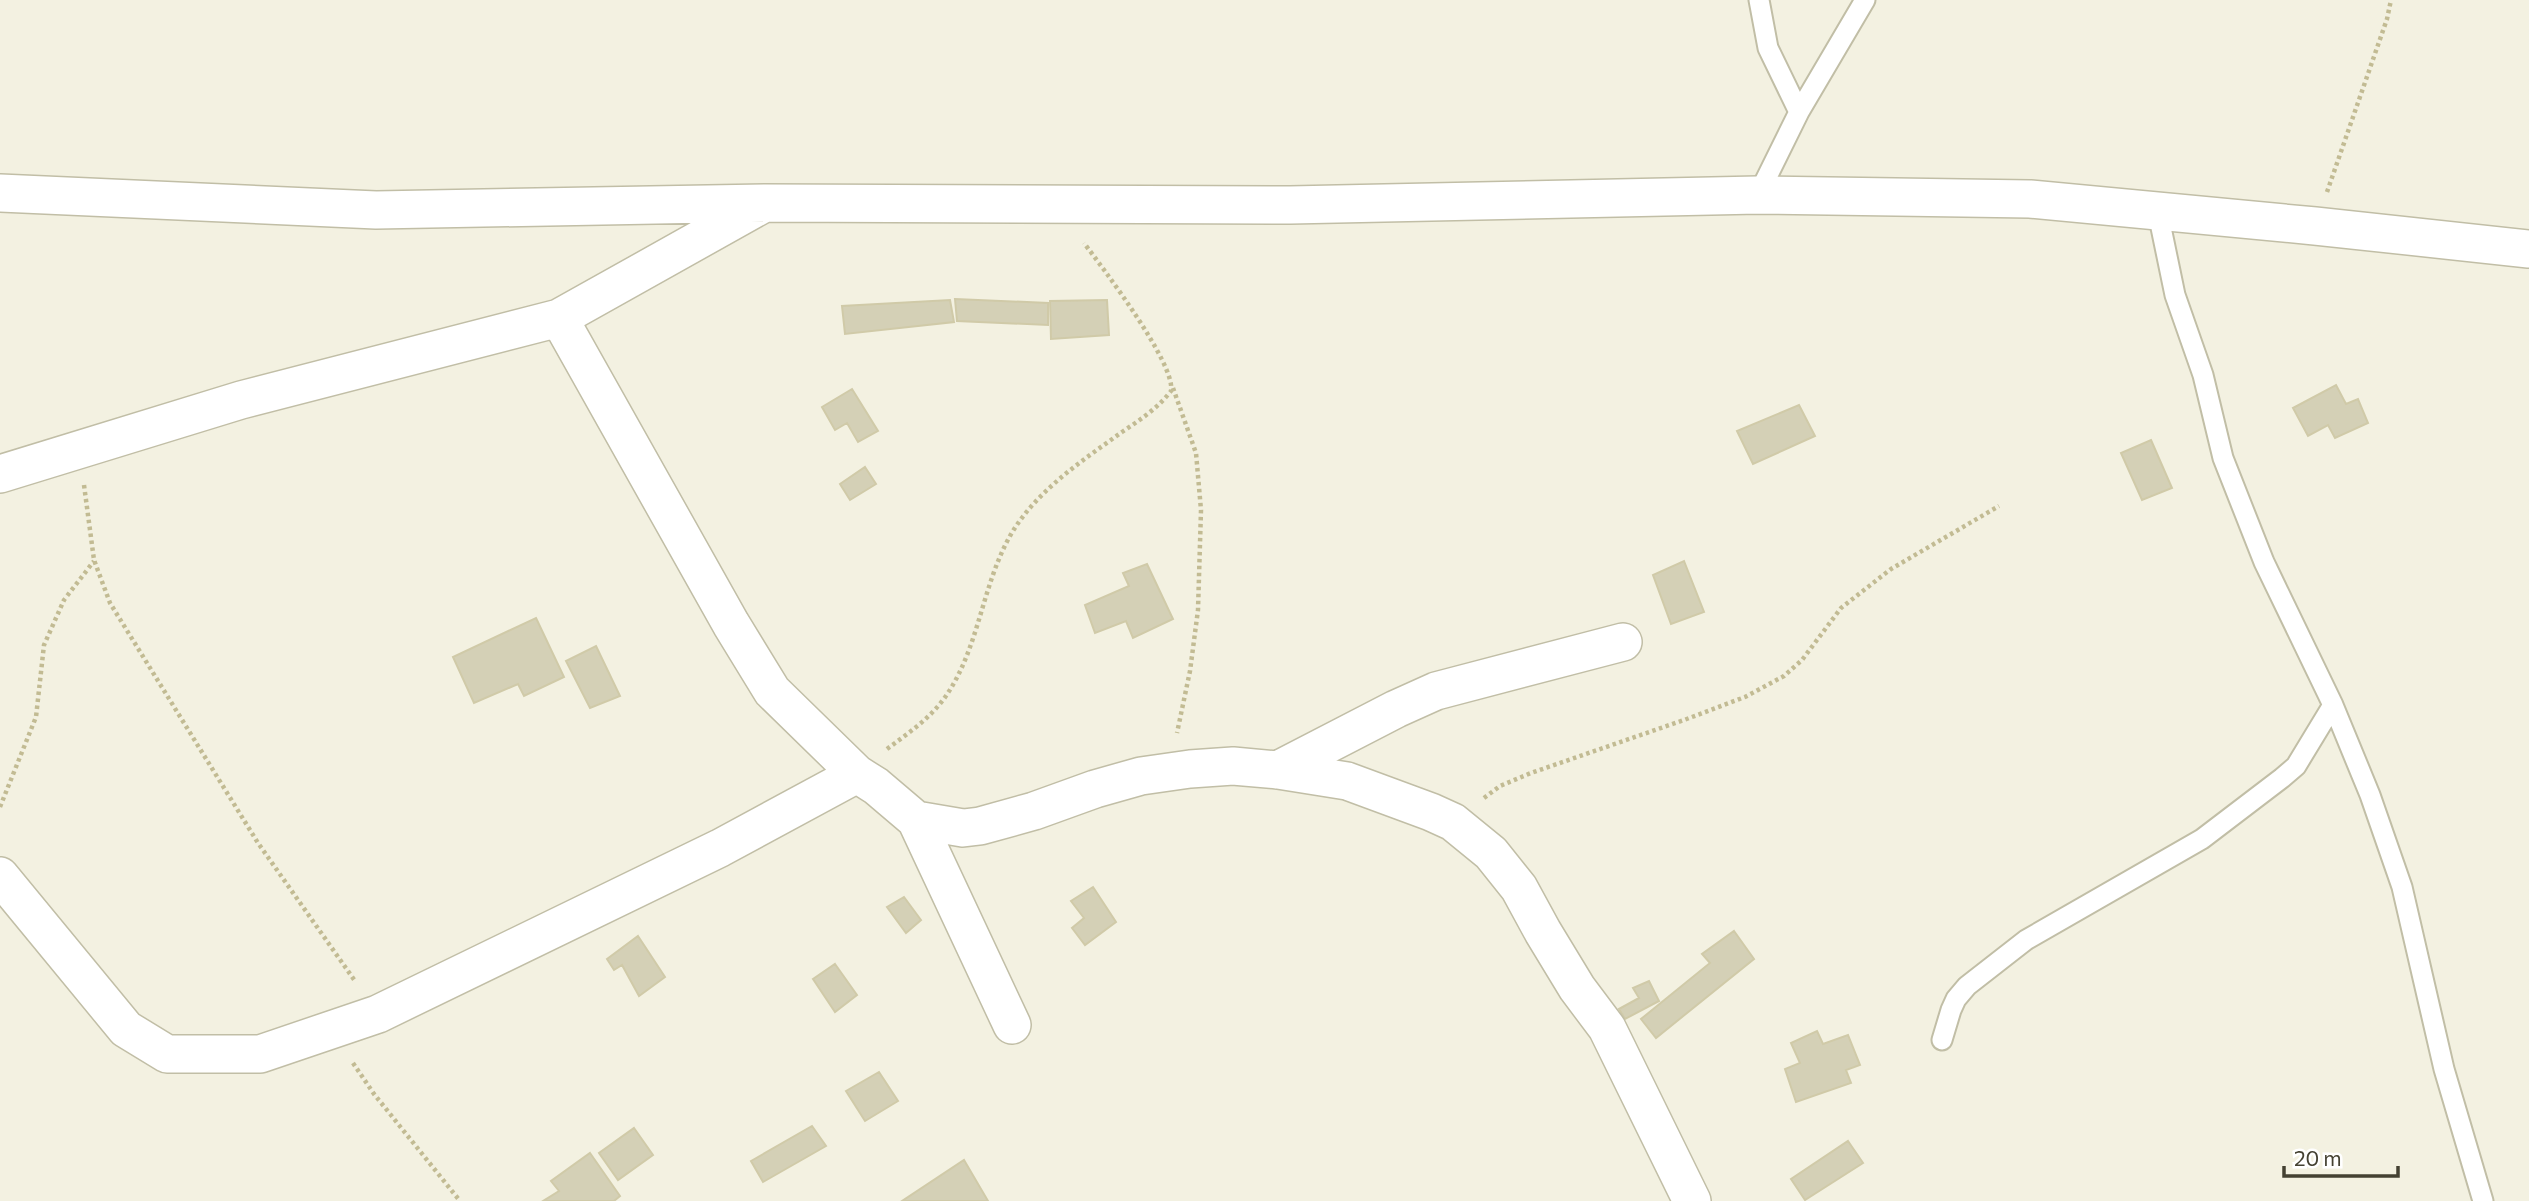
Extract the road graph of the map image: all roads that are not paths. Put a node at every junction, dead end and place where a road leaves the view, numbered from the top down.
1 (1759, 0) edge
2 (1865, 0) edge
3 (1799, 112) junction
4 (5, 190) edge
5 (1758, 195) junction
6 (765, 203) junction
7 (2158, 213) junction
8 (2529, 249) edge
9 (559, 318) junction
10 (0, 474) edge
11 (1623, 642) dead end
12 (2333, 705) junction
13 (1278, 770) junction
14 (856, 774) junction
15 (916, 820) junction
16 (0, 876) edge
17 (1012, 1025) dead end
18 (1942, 1040) dead end
19 (1692, 1201) edge
20 (2483, 1201) edge

1 - 3 lane
2 - 3 lane
3 - 5 lane
4 - 6 street
5 - 6 street
5 - 7 street
6 - 9 street
7 - 8 street
7 - 12 lane
9 - 10 street
9 - 14 street
11 - 13 street
12 - 18 lane
12 - 20 lane
13 - 15 street
13 - 19 street
14 - 15 street
14 - 16 street
15 - 17 street

